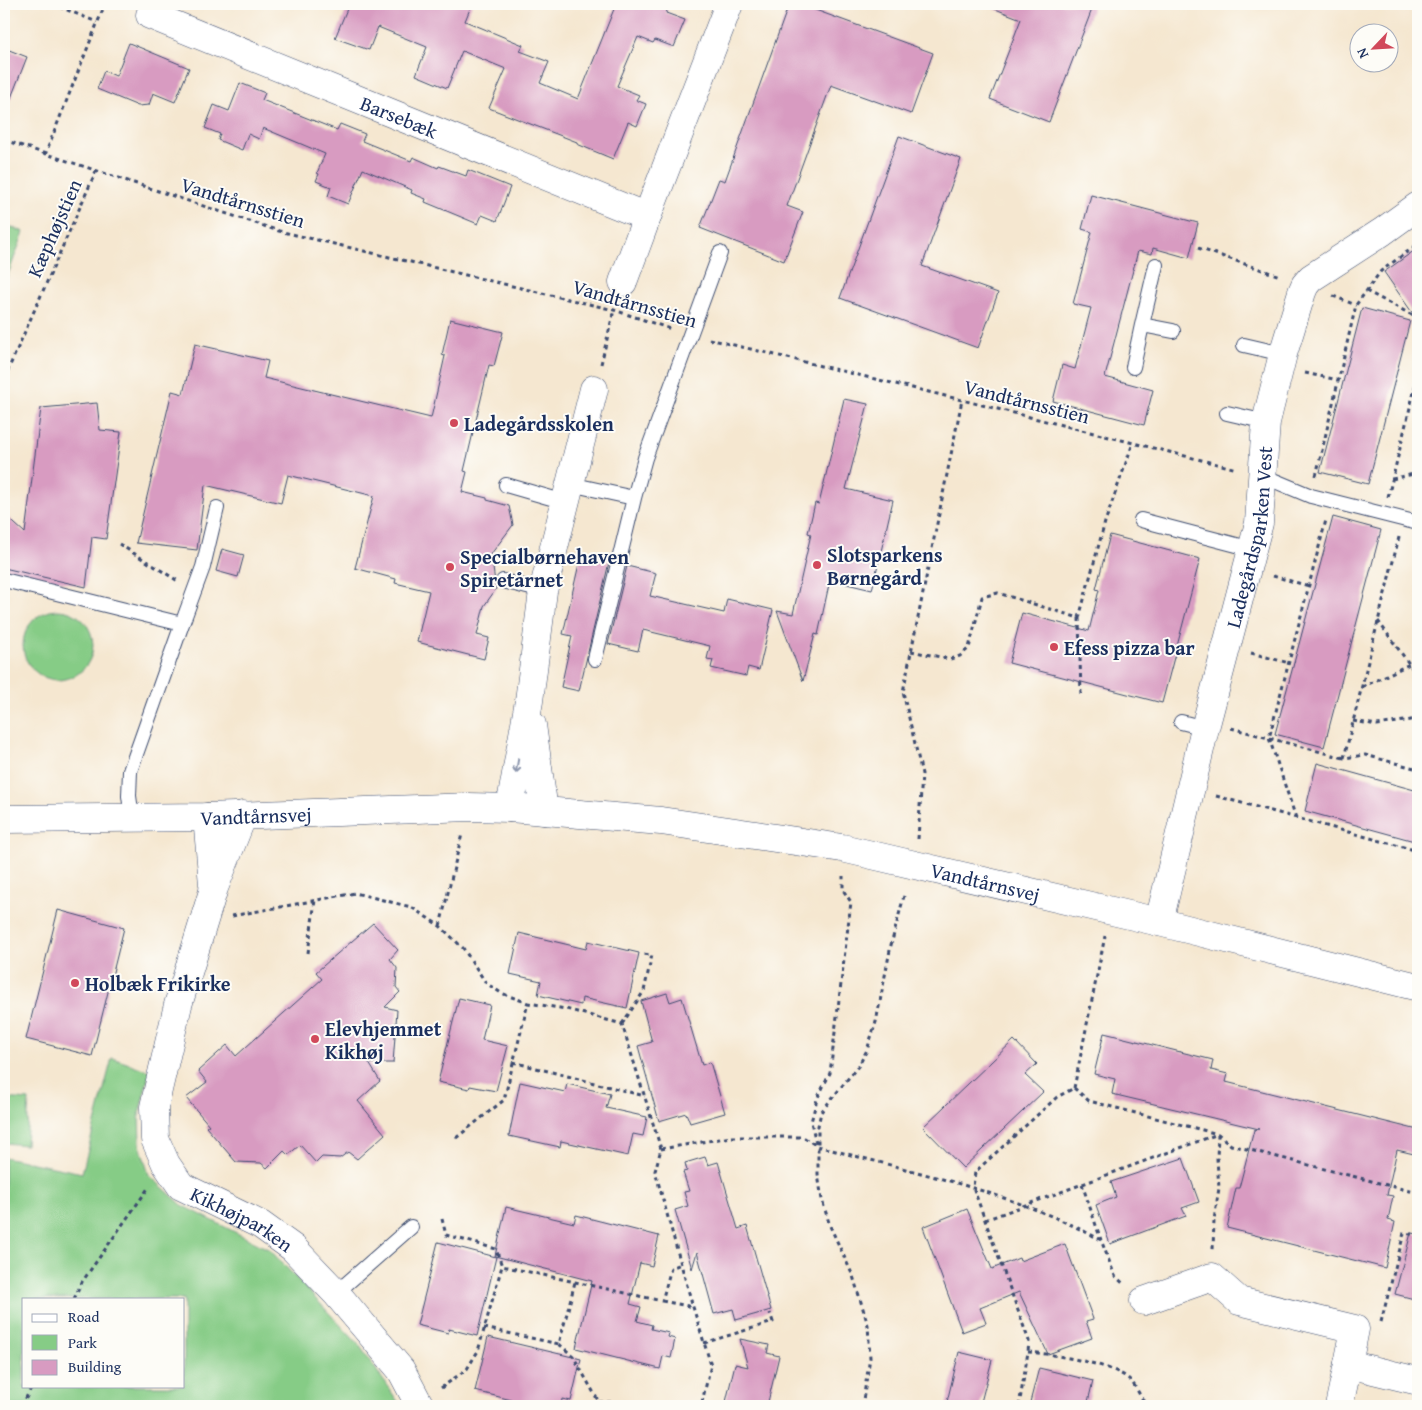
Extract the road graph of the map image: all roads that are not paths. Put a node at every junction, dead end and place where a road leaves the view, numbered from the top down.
1 (729, 4) edge
2 (150, 15) dead end
3 (1418, 206) edge
4 (647, 217) junction
5 (720, 253) dead end
6 (1156, 265) dead end
7 (623, 282) road end
8 (1142, 325) junction
9 (1173, 331) dead end
10 (1244, 345) dead end
11 (1281, 361) junction
12 (1133, 367) dead end
13 (594, 389) road end
14 (1228, 412) dead end
15 (1266, 422) junction
16 (1263, 476) junction
17 (506, 485) dead end
18 (567, 493) junction
19 (634, 498) junction
20 (217, 508) dead end
21 (1141, 520) dead end
22 (1418, 523) edge
23 (1250, 559) junction
24 (4, 580) edge
25 (502, 581) dead end
26 (543, 591) junction
27 (182, 624) junction
28 (595, 659) dead end
29 (529, 701) junction
30 (510, 808) junction
31 (544, 811) junction
32 (244, 815) junction
33 (207, 817) junction
34 (132, 818) junction
35 (4, 819) edge
36 (214, 888) junction
37 (1159, 922) junction
38 (1418, 987) edge
39 (411, 1227) dead end
40 (336, 1293) junction
41 (1144, 1301) road end
42 (1348, 1364) junction
43 (1418, 1381) edge
44 (419, 1404) edge
45 (1339, 1406) edge

1 - 4 street
2 - 4 street, Barsebæk
3 - 11 street, Ladegårdsparken Vest
4 - 7 street
5 - 19 lane
6 - 8 lane
8 - 9 lane
8 - 12 lane
10 - 11 lane
11 - 15 street, Ladegårdsparken Vest
13 - 18 street
14 - 15 lane
15 - 16 street, Ladegårdsparken Vest
16 - 22 lane
16 - 23 street, Ladegårdsparken Vest
17 - 18 lane
18 - 19 lane
18 - 26 street
19 - 28 lane
20 - 27 lane
21 - 23 lane
23 - 37 street, Ladegårdsparken Vest
24 - 27 lane
25 - 26 lane
26 - 29 street
27 - 34 lane
29 -> 30 street
29 - 31 street
30 - 31 street, Vandtårnsvej
30 - 32 street, Vandtårnsvej
31 - 37 street, Vandtårnsvej
32 - 33 street, Vandtårnsvej
32 - 36 street, Kikhøjparken
33 - 34 street, Vandtårnsvej
33 - 36 street, Kikhøjparken
34 - 35 street, Vandtårnsvej
36 - 40 street, Kikhøjparken
37 - 38 street, Vandtårnsvej
39 - 40 lane
40 - 44 street, Kikhøjparken
41 - 42 street
42 - 43 street
42 - 45 street

